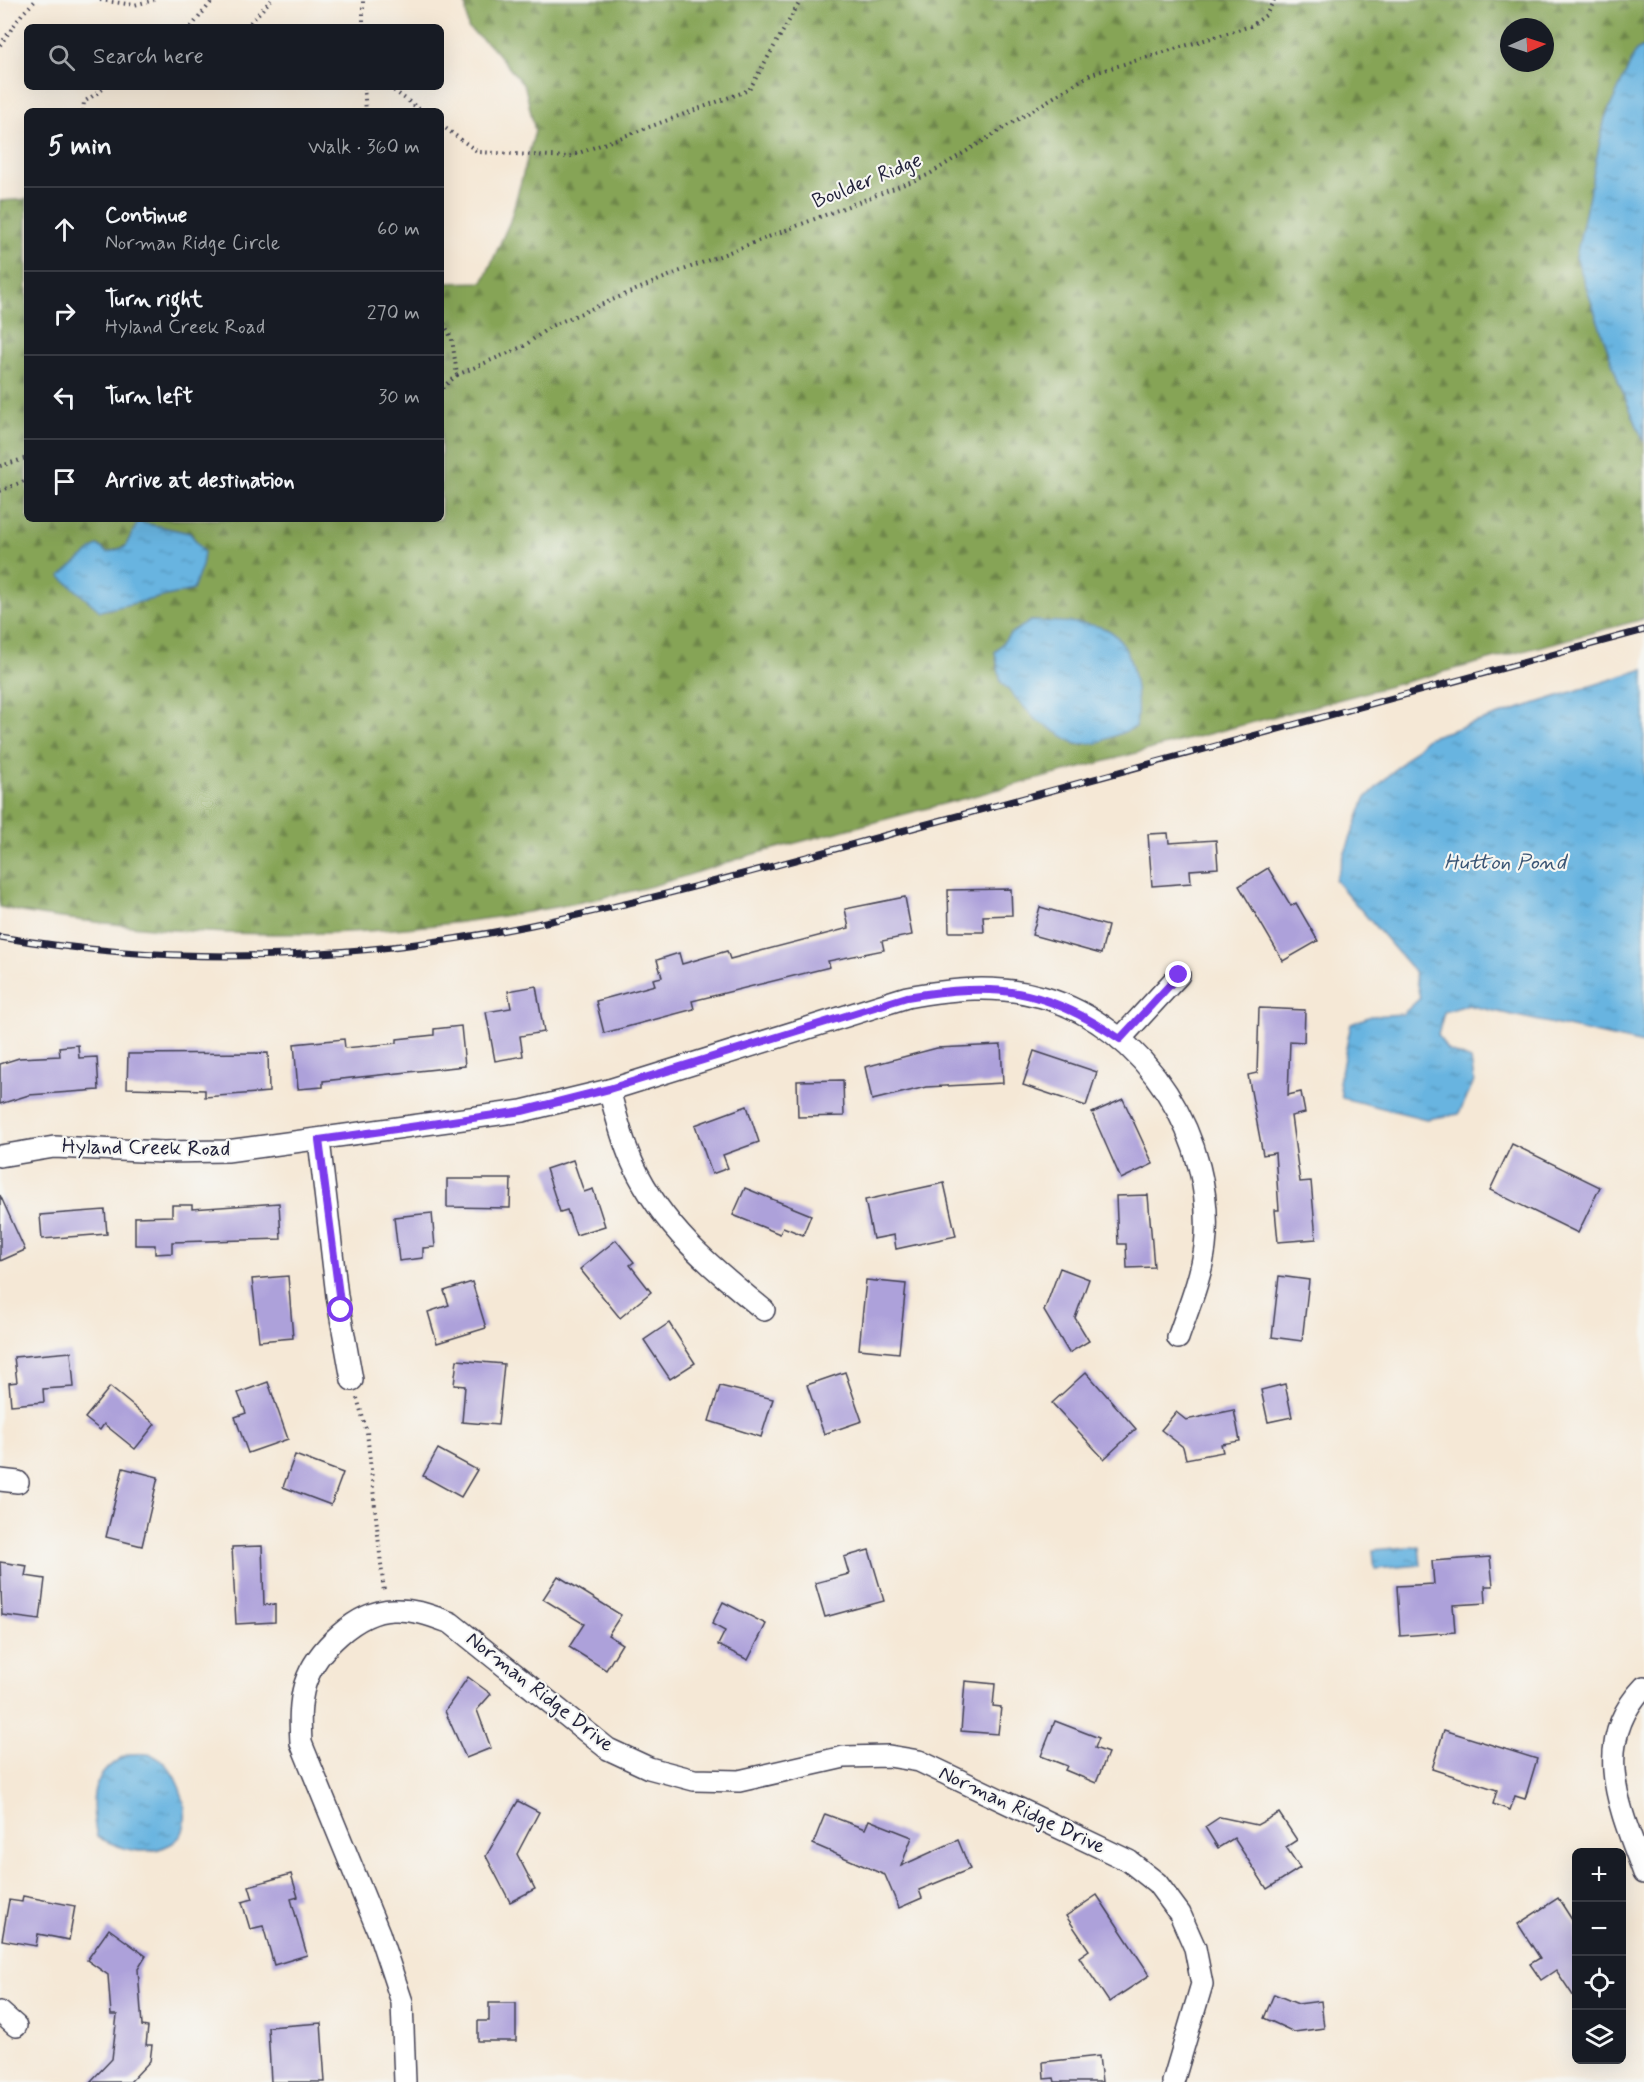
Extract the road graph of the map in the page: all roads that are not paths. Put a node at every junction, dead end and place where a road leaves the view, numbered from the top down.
1 (1179, 975) dead end
2 (1120, 1039) junction
3 (609, 1089) junction
4 (319, 1140) junction
5 (0, 1156) edge
6 (764, 1310) dead end
7 (1178, 1338) dead end
8 (352, 1380) road end
9 (1644, 1687) edge
10 (1644, 1873) edge
11 (405, 2082) edge
12 (1173, 2082) edge

1 - 2 street
2 - 3 street, Hyland Creek Road
2 - 7 street, Hyland Creek Road
3 - 4 street, Hyland Creek Road
3 - 6 street
4 - 5 street, Hyland Creek Road
4 - 8 street
9 - 10 street
11 - 12 street, Norman Ridge Drive

